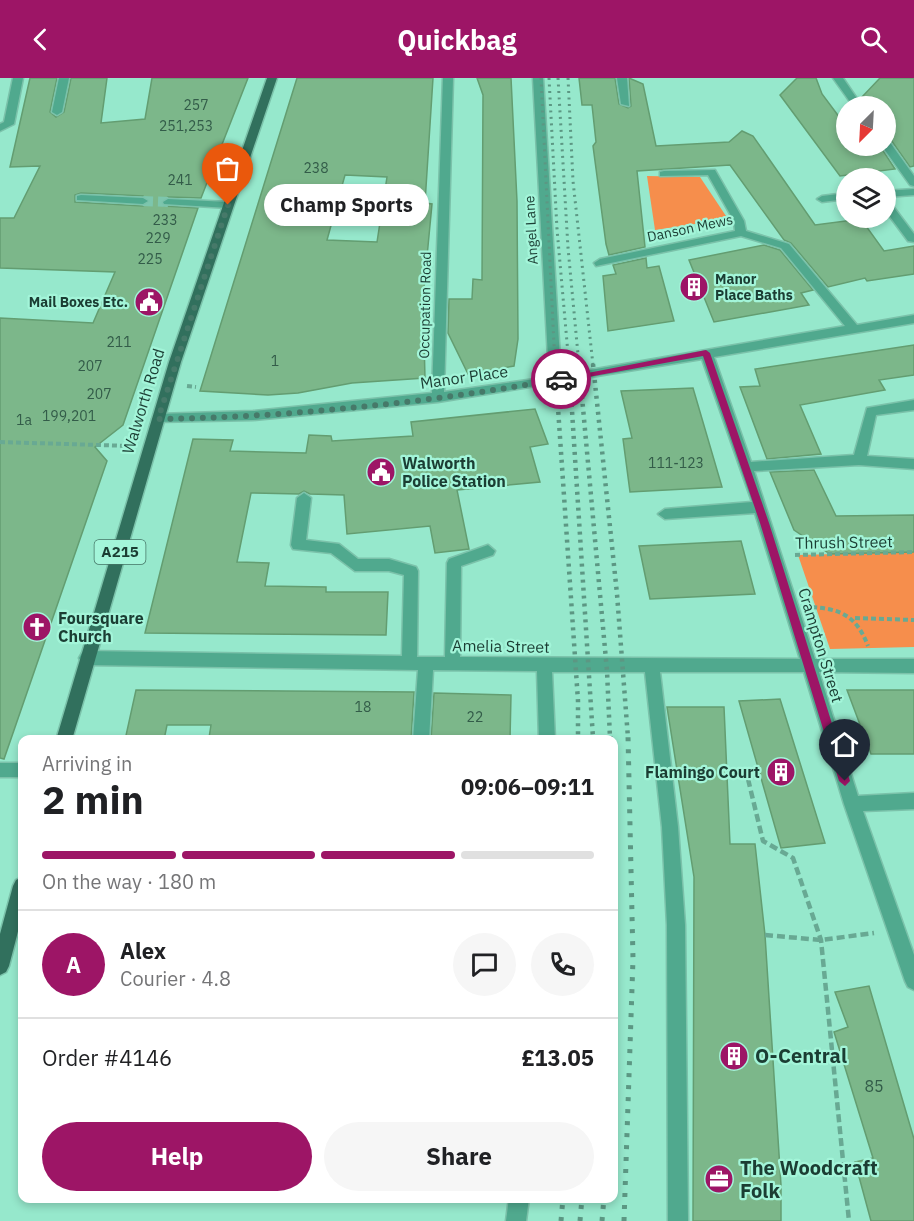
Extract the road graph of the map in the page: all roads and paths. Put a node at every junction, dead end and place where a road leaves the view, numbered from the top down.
1 (18, 78) edge
2 (64, 78) edge
3 (272, 78) edge
4 (448, 78) edge
5 (538, 78) edge
6 (622, 78) edge
7 (838, 78) edge
8 (851, 96) edge
9 (626, 104) dead end
10 (57, 112) dead end
11 (0, 128) edge
12 (894, 156) edge
13 (664, 174) dead end
14 (914, 183) edge
15 (914, 192) edge
16 (896, 193) edge
17 (836, 197) edge
18 (81, 198) dead end
19 (822, 199) dead end
20 (143, 201) tunnel mouth
21 (168, 202) tunnel mouth
22 (228, 205) junction
23 (896, 218) edge
24 (741, 232) junction
25 (912, 239) dead end
26 (600, 262) dead end
27 (914, 319) edge
28 (853, 328) junction
29 (706, 353) junction
30 (555, 380) junction
31 (438, 398) junction
32 (914, 405) edge
33 (158, 419) junction
34 (0, 442) edge
35 (131, 446) dead end
36 (859, 460) junction
37 (914, 464) edge
38 (746, 467) junction
39 (304, 498) dead end
40 (760, 507) junction
41 (665, 514) dead end
42 (488, 551) dead end
43 (914, 552) edge
44 (775, 555) junction
45 (790, 606) junction
46 (854, 618) junction
47 (914, 620) edge
48 (87, 658) junction
49 (409, 662) junction
50 (426, 663) junction
51 (452, 663) junction
52 (652, 664) junction
53 (544, 665) junction
54 (914, 666) edge
55 (810, 667) junction
56 (875, 667) junction
57 (65, 735) edge
58 (421, 735) edge
59 (547, 735) edge
60 (0, 770) edge
61 (18, 770) edge
62 (748, 779) dead end
63 (914, 801) edge
64 (852, 804) junction
65 (18, 901) edge
66 (895, 929) junction
67 (765, 935) dead end
68 (821, 940) junction
69 (911, 961) edge
70 (0, 966) edge
71 (914, 981) edge
72 (518, 1203) edge
73 (516, 1221) edge
74 (678, 1221) edge
75 (849, 1221) edge

1 - 11 street
2 - 10 street
3 - 22 main road, Walworth Road / A215
4 - 31 street, Occupation Road
5 - 30 street, Angel Lane
6 - 9 street
7 - 8 street
12 - 14 street
13 - 24 street
15 - 16 street
17 - 19 street
18 - 20 street
21 - 22 street
22 - 33 main road, Walworth Road / A215
23 - 25 street
24 - 26 street, Danson Mews
24 - 28 street, Danson Mews
27 - 28 street, Manor Place
28 - 29 street, Manor Place
29 - 30 street, Manor Place
29 - 38 street, Crampton Street
30 - 31 street, Manor Place
31 - 33 street, Manor Place
32 - 36 street
33 - 48 main road, Walworth Road / A215
34 - 35 path
36 - 37 street
36 - 38 street
38 - 40 street, Crampton Street
39 - 49 street
40 - 41 street
40 - 44 street, Crampton Street
42 - 51 street
43 - 44 path, Thrush Street
44 - 45 street, Crampton Street
45 - 46 path
45 - 55 street, Crampton Street
46 - 47 path
46 - 56 path
48 - 49 street, Amelia Street
48 - 57 main road, Walworth Road / A215
49 - 50 street, Amelia Street
50 - 51 street, Amelia Street
50 - 58 street
51 - 53 street, Amelia Street
52 - 53 street, Amelia Street
52 - 55 street, Amelia Street
52 - 74 street
53 - 59 street
54 - 56 street, Amelia Street
55 - 56 street, Amelia Street
55 - 64 street, Crampton Street
60 - 61 street
62 - 68 path
63 - 64 street
64 - 66 street, Crampton Street
65 - 70 main road
66 - 68 path
66 - 69 street, Crampton Street
67 - 68 path
68 - 75 path
69 - 71 street, Crampton Street
72 - 73 street

